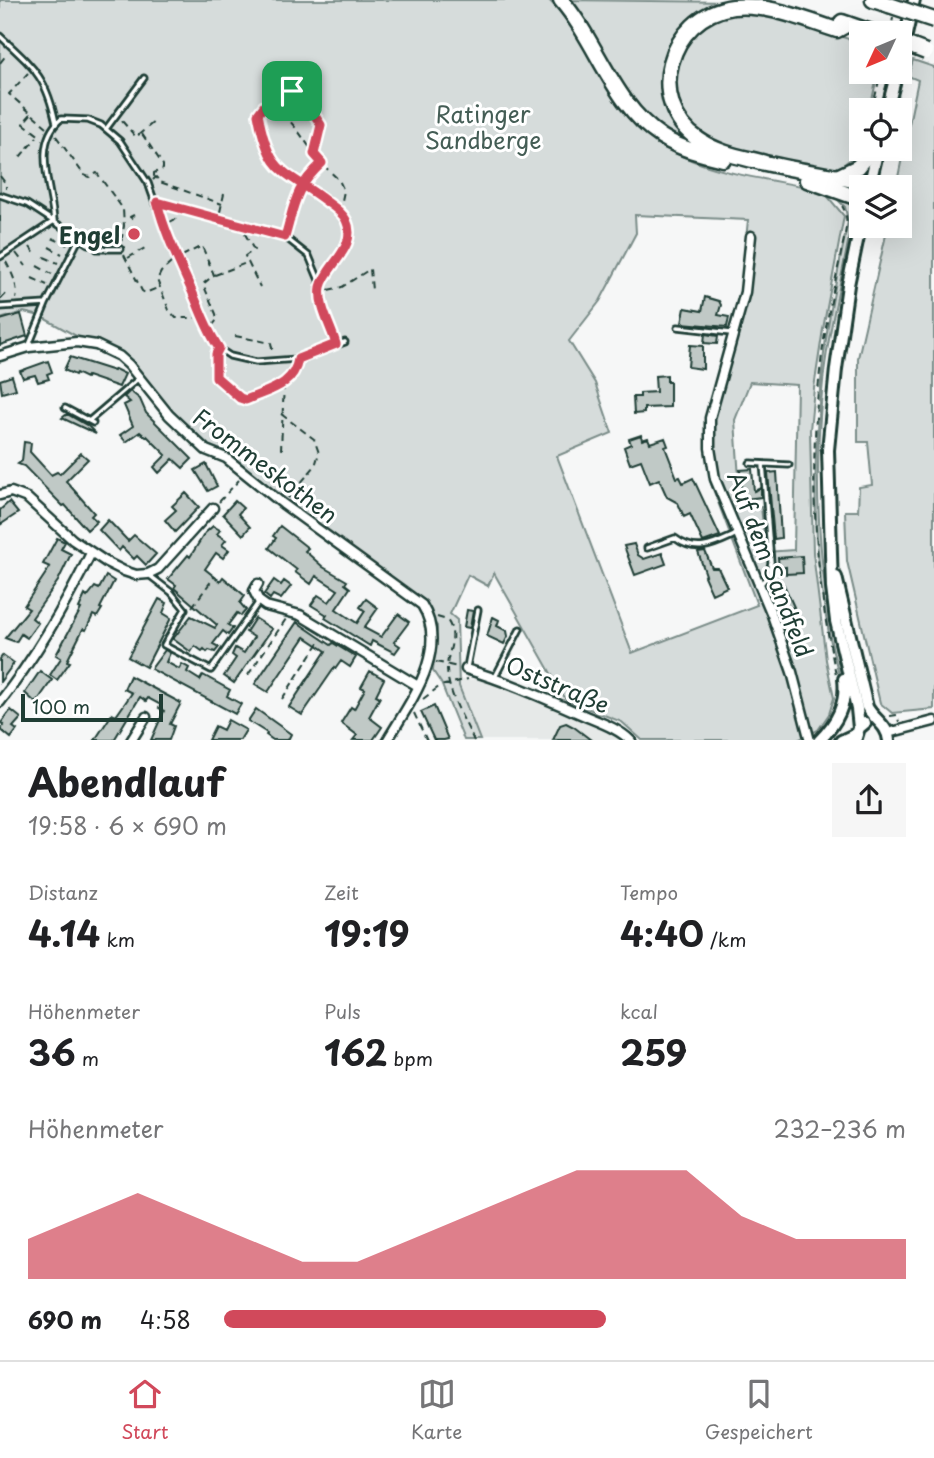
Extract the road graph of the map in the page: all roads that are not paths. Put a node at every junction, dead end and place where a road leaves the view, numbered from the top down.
1 (561, 0) edge
2 (769, 0) edge
3 (873, 0) edge
4 (914, 0) edge
5 (934, 20) edge
6 (909, 21) edge
7 (848, 24) joint
8 (0, 36) edge
9 (912, 46) edge
10 (930, 53) edge
11 (144, 78) dead end
12 (56, 123) junction
13 (106, 129) junction
14 (864, 161) edge
15 (836, 183) junction
16 (849, 184) edge
17 (849, 191) edge
18 (0, 195) edge
19 (157, 202) junction
20 (54, 221) junction
21 (751, 236) dead end
22 (858, 238) edge
23 (79, 239) junction
24 (88, 244) dead end
25 (97, 249) dead end
26 (121, 249) road end
27 (1, 257) edge
28 (46, 304) junction
29 (0, 307) edge
30 (678, 327) dead end
31 (733, 333) junction
32 (345, 342) dead end
33 (336, 344) junction
34 (29, 347) junction
35 (0, 356) edge
36 (138, 378) junction
37 (65, 408) dead end
38 (750, 463) dead end
39 (763, 464) junction
40 (789, 465) dead end
41 (0, 495) edge
42 (213, 508) road end
43 (737, 534) junction
44 (647, 548) dead end
45 (91, 553) junction
46 (830, 554) junction
47 (148, 574) junction
48 (258, 584) dead end
49 (760, 585) junction
50 (259, 601) junction
51 (478, 610) dead end
52 (836, 621) junction
53 (520, 629) dead end
54 (466, 669) joint
55 (495, 677) junction
56 (418, 686) junction
57 (0, 702) edge
58 (146, 717) dead end
59 (934, 721) edge
60 (878, 722) junction
61 (857, 734) edge
62 (889, 736) edge
63 (131, 740) edge
64 (387, 740) edge
65 (631, 740) edge
66 (810, 740) edge
67 (820, 740) edge
68 (841, 740) edge

1 - 15 highway
2 - 7 highway
3 - 5 highway, bridge
4 - 6 main road
7 - 15 highway
8 - 12 lane
9 - 10 highway, bridge
11 - 13 lane
12 - 13 lane
12 - 20 lane
13 - 19 lane
14 - 15 highway
15 - 16 highway
15 - 17 highway
18 - 20 lane
19 - 33 lane
19 - 33 lane
20 - 23 lane
20 - 27 lane
21 - 31 street, Auf dem Sandfeld
22 - 46 main road
23 - 24 lane
23 - 28 lane
25 - 26 lane
28 - 29 lane
28 - 34 lane
30 - 31 lane
31 - 43 street, Auf dem Sandfeld
32 - 33 lane
34 - 35 street, Frommeskothen
34 - 36 street, Frommeskothen
36 - 37 lane
36 - 56 street, Frommeskothen
38 - 39 lane
39 - 40 lane
39 - 49 lane
41 - 45 street
42 - 47 street
43 - 44 lane
43 - 49 street, Auf dem Sandfeld
45 - 47 street
45 - 57 street
46 - 52 main road
46 - 60 main road
47 - 50 lane
48 - 50 street
49 - 66 street, Auf dem Sandfeld
50 - 56 street
51 - 54 lane
52 - 61 main road
52 - 67 main road
53 - 55 lane
54 - 55 street, Oststraße
55 - 65 street, Oststraße
56 - 64 street
58 - 63 street
59 - 62 street
60 - 61 main road
60 - 62 main road
61 - 68 main road

